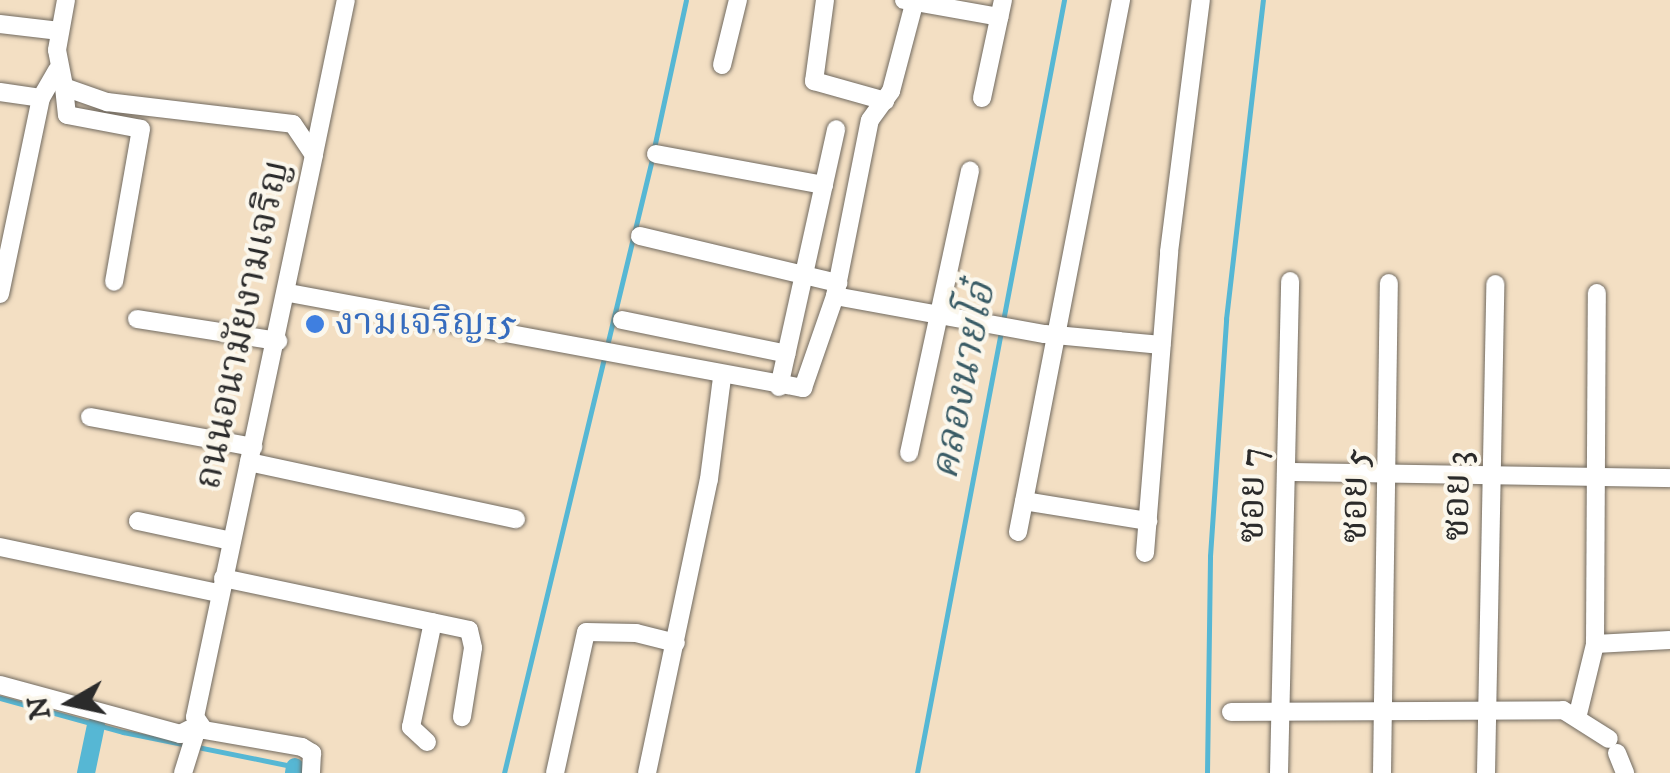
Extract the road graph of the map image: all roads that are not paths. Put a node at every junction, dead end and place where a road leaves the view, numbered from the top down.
1 (66, 0) edge
2 (346, 0) edge
3 (738, 0) edge
4 (825, 0) edge
5 (1122, 0) edge
6 (1201, 0) edge
7 (911, 1) edge
8 (1001, 9) edge
9 (0, 24) edge
10 (60, 31) junction
11 (722, 65) dead end
12 (60, 79) junction
13 (0, 92) edge
14 (41, 98) junction
15 (982, 98) dead end
16 (885, 101) junction
17 (836, 129) dead end
18 (656, 154) dead end
19 (314, 155) junction
20 (970, 170) dead end
21 (824, 184) junction
22 (9, 232) edge
23 (640, 236) dead end
24 (803, 274) junction
25 (1290, 281) dead end
26 (114, 282) dead end
27 (1388, 283) dead end
28 (1495, 284) dead end
29 (4, 287) edge
30 (836, 289) junction
31 (289, 293) junction
32 (1597, 293) dead end
33 (939, 311) junction
34 (137, 319) dead end
35 (622, 320) dead end
36 (1056, 335) junction
37 (278, 341) junction
38 (1160, 345) junction
39 (787, 354) junction
40 (722, 377) junction
41 (779, 387) junction
42 (90, 418) dead end
43 (909, 453) dead end
44 (251, 454) junction
45 (1286, 472) junction
46 (1390, 474) junction
47 (1490, 475) junction
48 (1596, 478) junction
49 (1670, 478) edge
50 (1024, 501) junction
51 (516, 519) dead end
52 (138, 521) dead end
53 (1148, 521) junction
54 (1018, 532) dead end
55 (231, 540) junction
56 (0, 548) edge
57 (1145, 553) dead end
58 (221, 585) junction
59 (432, 622) junction
60 (1670, 640) edge
61 (676, 643) junction
62 (1595, 644) junction
63 (0, 685) edge
64 (1486, 709) junction
65 (1383, 710) junction
66 (1282, 711) junction
67 (1231, 712) dead end
68 (1578, 714) junction
69 (462, 718) dead end
70 (198, 725) junction
71 (427, 742) dead end
72 (184, 773) edge
73 (311, 773) edge
74 (555, 773) edge
75 (647, 773) edge
76 (1279, 773) edge
77 (1382, 773) edge
78 (1486, 773) edge
79 (1625, 773) edge

1 - 10 street
2 - 19 street
3 - 11 street
4 - 16 street
5 - 36 street
6 - 38 street
7 - 8 street
7 - 16 street
8 - 15 street
9 - 10 street
10 - 12 street
12 - 14 street
12 - 19 street, ถนนอนามัยงามเจริญ
12 - 26 street
13 - 14 street
14 - 22 street
16 - 30 street
17 - 21 street
18 - 21 street
19 - 31 street, ถนนอนามัยงามเจริญ
20 - 33 street
21 - 24 street
22 - 29 street
23 - 24 street
24 - 30 street
24 - 39 street
25 - 45 street, ซอย 7
27 - 46 street, ซอย 5
28 - 47 street, ซอย 3
30 - 33 street
30 - 41 street
31 - 37 street, ถนนอนามัยงามเจริญ
31 - 40 street
32 - 48 street
33 - 36 street
33 - 43 street
34 - 37 street
35 - 39 street
36 - 38 street
36 - 50 street
37 - 44 street, ถนนอนามัยงามเจริญ
38 - 53 street
39 - 41 street
40 - 41 street
40 - 61 street
42 - 44 street
44 - 51 street
44 - 55 street, ถนนอนามัยงามเจริญ
45 - 46 street
45 - 66 street, ซอย 7
46 - 47 street
46 - 65 street, ซอย 5
47 - 48 street
47 - 64 street, ซอย 3
48 - 49 street
48 - 62 street
50 - 53 street
50 - 54 street
52 - 55 street
53 - 57 street
55 - 58 street, ถนนอนามัยงามเจริญ
56 - 58 street
58 - 59 street
58 - 70 street, ถนนอนามัยงามเจริญ
59 - 69 street
59 - 71 street
60 - 62 street
61 - 74 street
61 - 75 street
62 - 68 street
63 - 70 street
64 - 65 street
64 - 68 street
64 - 78 street, ซอย 3
65 - 66 street
65 - 77 street, ซอย 5
66 - 67 street
66 - 76 street, ซอย 7
68 - 79 street
70 - 72 street, ถนนอนามัยงามเจริญ
70 - 73 street

